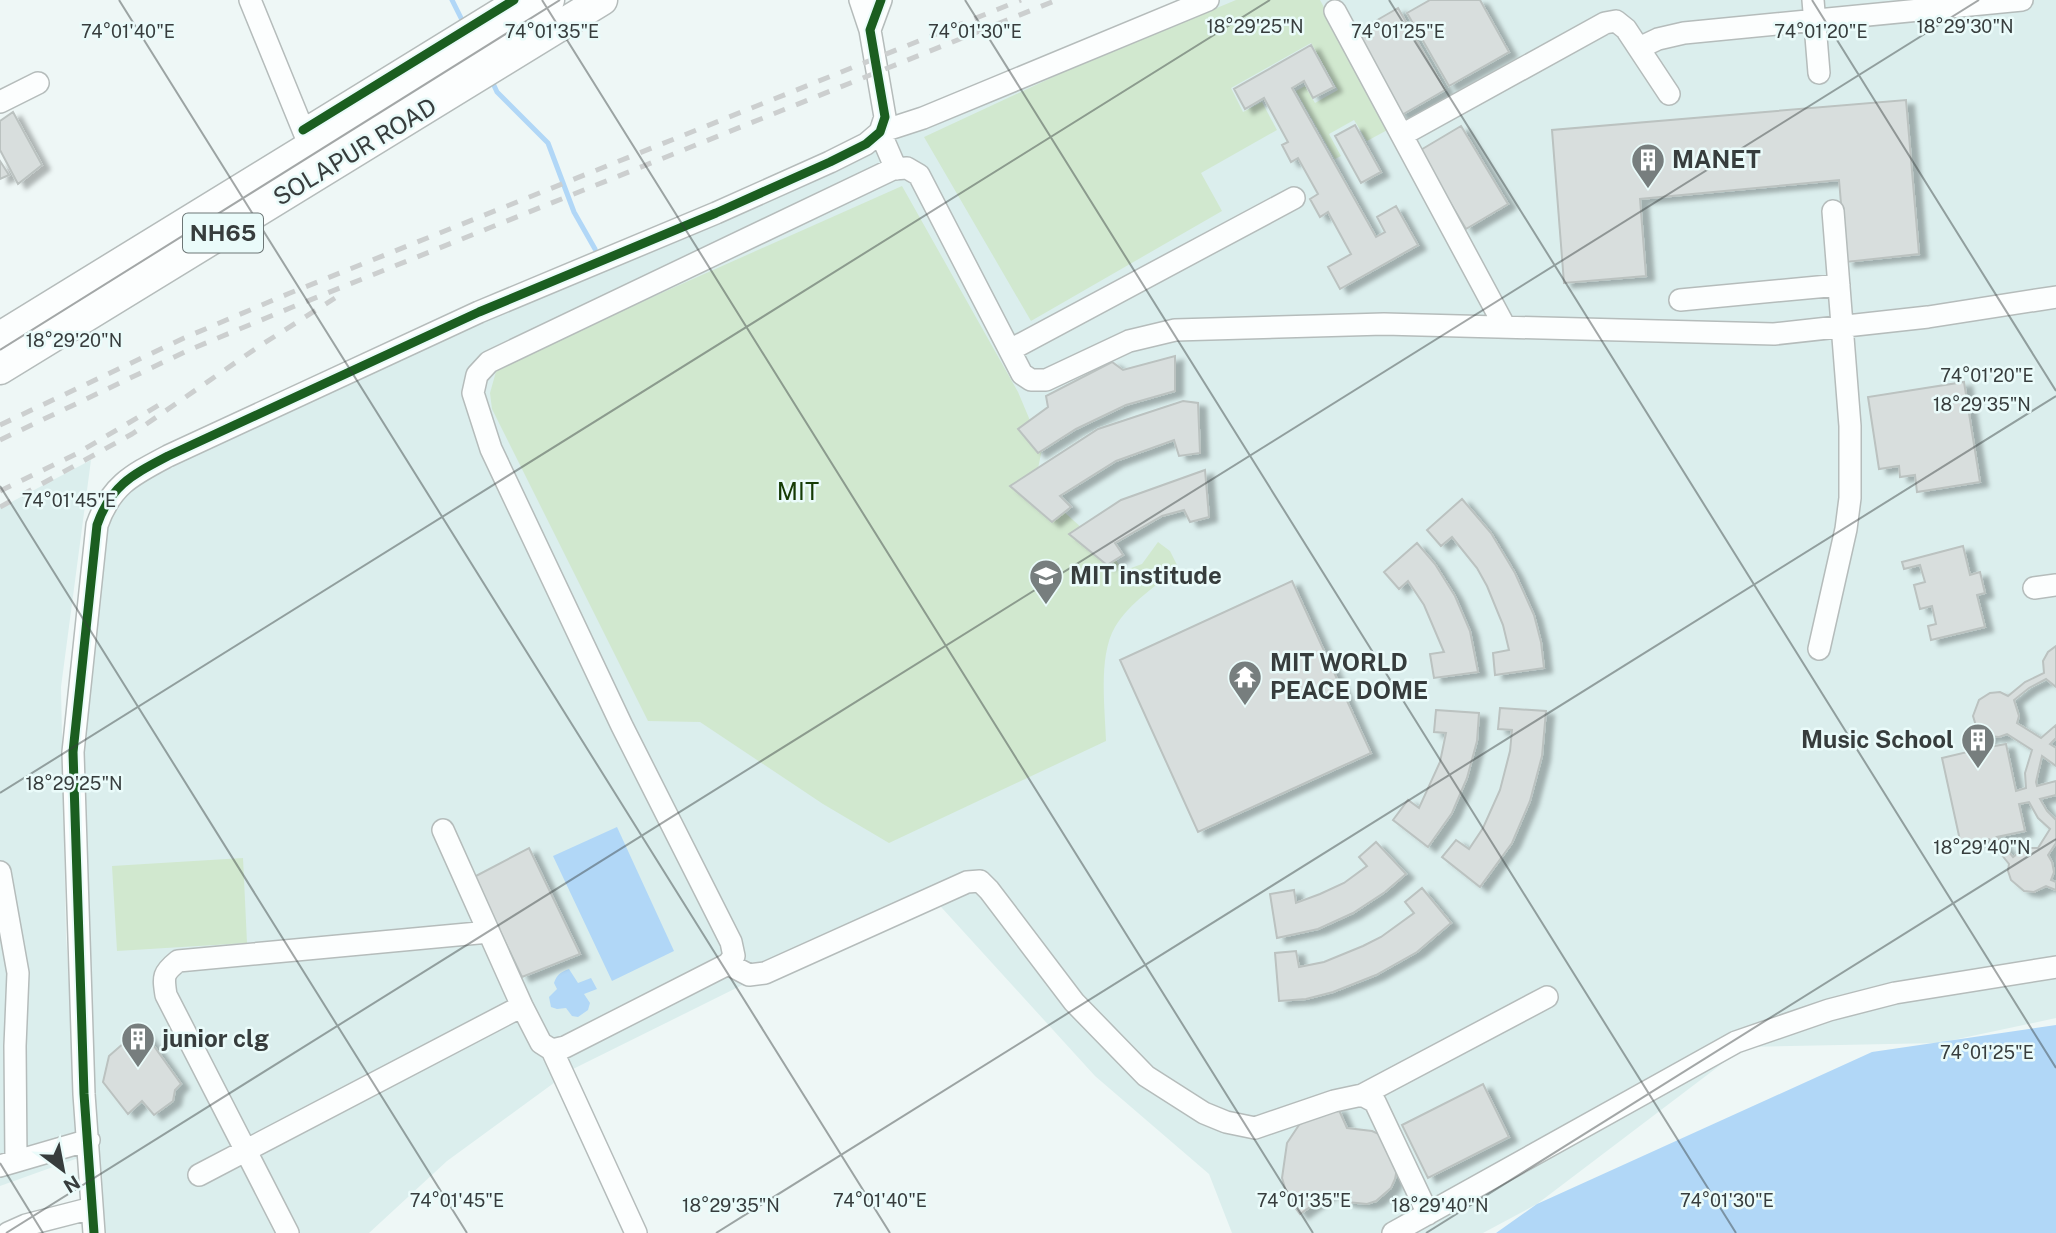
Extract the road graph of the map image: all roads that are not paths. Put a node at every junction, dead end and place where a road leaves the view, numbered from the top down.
1 (250, 0) edge
2 (549, 0) edge
3 (602, 0) edge
4 (860, 0) edge
5 (881, 0) edge
6 (1208, 0) edge
7 (2022, 0) edge
8 (510, 2) edge
9 (1814, 10) edge
10 (1335, 11) dead end
11 (870, 30) junction
12 (1639, 48) junction
13 (439, 71) junction
14 (1819, 73) dead end
15 (38, 83) dead end
16 (1669, 94) dead end
17 (0, 102) edge
18 (880, 132) junction
19 (1402, 135) junction
20 (311, 150) junction
21 (896, 169) junction
22 (1294, 198) dead end
23 (1833, 211) dead end
24 (1839, 285) junction
25 (2056, 297) edge
26 (1680, 300) dead end
27 (1505, 327) junction
28 (1843, 327) junction
29 (0, 337) edge
30 (1010, 351) junction
31 (0, 369) edge
32 (2056, 585) edge
33 (2034, 588) dead end
34 (1819, 649) dead end
35 (443, 830) dead end
36 (0, 872) edge
37 (489, 932) junction
38 (729, 964) junction
39 (2056, 967) edge
40 (1547, 997) dead end
41 (522, 1006) junction
42 (552, 1050) junction
43 (1362, 1095) junction
44 (89, 1140) junction
45 (247, 1150) junction
46 (8, 1163) edge
47 (199, 1175) dead end
48 (92, 1208) junction
49 (1428, 1213) junction
50 (8, 1233) edge
51 (94, 1233) edge
52 (288, 1233) edge
53 (636, 1233) edge
54 (1393, 1233) edge

1 - 20 street
2 - 13 highway, SOLAPUR ROAD / NH65
3 - 13 highway, SOLAPUR ROAD / NH65
4 - 11 street
5 - 11 street
6 - 18 street
7 - 9 street
8 - 13 street
9 - 12 street
9 - 14 street
10 - 19 street
11 - 18 street
12 - 16 street
12 - 19 street
13 - 20 highway, SOLAPUR ROAD / NH65
13 - 20 street
15 - 17 street
18 - 21 street
18 - 44 street
19 - 27 street
20 - 29 highway, SOLAPUR ROAD / NH65
20 - 31 highway, SOLAPUR ROAD / NH65
21 - 30 street
21 - 38 street
22 - 30 street
23 - 24 street
24 - 26 street
24 - 28 street
25 - 28 street
27 - 28 street
27 - 30 street
28 - 34 street
32 - 33 street
35 - 37 street
36 - 46 street
37 - 41 street
37 - 45 street
38 - 42 street
38 - 43 street
39 - 49 street
40 - 43 street
41 - 42 street
41 - 45 street
42 - 53 street
43 - 49 street
44 - 46 street
44 - 48 street
45 - 47 street
45 - 52 street
48 - 50 street
48 - 51 street
49 - 54 street

